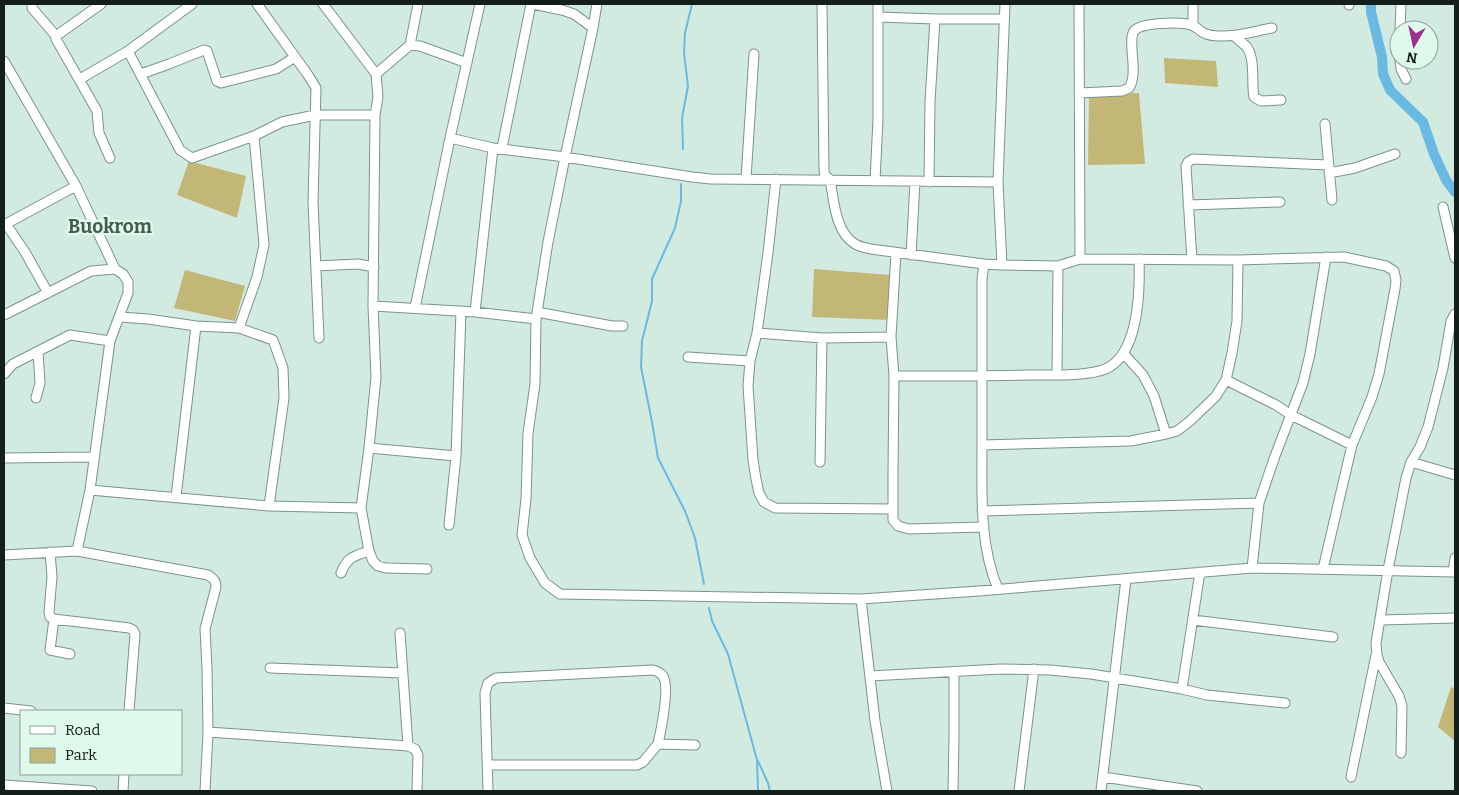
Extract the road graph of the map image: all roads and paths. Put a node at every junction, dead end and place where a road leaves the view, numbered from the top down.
1 (32, 4) edge
2 (101, 4) edge
3 (192, 4) edge
4 (257, 4) edge
5 (323, 4) edge
6 (418, 4) edge
7 (480, 4) edge
8 (532, 4) edge
9 (597, 4) edge
10 (822, 4) edge
11 (878, 4) edge
12 (1005, 4) edge
13 (1079, 4) edge
14 (1193, 4) edge
15 (1401, 4) edge
16 (878, 17) junction
17 (935, 19) junction
18 (1004, 19) junction
19 (1400, 20) edge
20 (1194, 25) junction
21 (593, 28) junction
22 (1272, 28) dead end
23 (56, 36) junction
24 (1234, 36) junction
25 (410, 45) junction
26 (128, 51) junction
27 (754, 54) dead end
28 (295, 57) junction
29 (4, 61) edge
30 (467, 63) junction
31 (1402, 70) edge
32 (141, 74) junction
33 (376, 74) junction
34 (80, 79) junction
35 (1406, 79) dead end
36 (1079, 93) junction
37 (1281, 100) dead end
38 (315, 115) junction
39 (375, 115) junction
40 (1325, 124) dead end
41 (254, 136) junction
42 (450, 138) junction
43 (497, 148) junction
44 (1394, 154) dead end
45 (564, 157) junction
46 (110, 158) dead end
47 (1329, 169) junction
48 (746, 179) junction
49 (776, 179) junction
50 (830, 180) junction
51 (874, 180) junction
52 (915, 182) junction
53 (929, 182) junction
54 (998, 182) junction
55 (76, 186) junction
56 (1332, 200) dead end
57 (1280, 202) dead end
58 (1188, 205) junction
59 (1443, 207) dead end
60 (5, 224) edge
61 (896, 253) junction
62 (911, 255) junction
63 (1326, 257) junction
64 (1455, 258) edge
65 (1080, 259) junction
66 (1140, 259) junction
67 (1192, 260) junction
68 (1238, 260) junction
69 (984, 264) junction
70 (1002, 265) junction
71 (316, 266) junction
72 (1058, 266) junction
73 (374, 267) junction
74 (115, 269) junction
75 (48, 293) junction
76 (373, 306) junction
77 (415, 308) junction
78 (461, 311) junction
79 (476, 312) junction
80 (1455, 314) edge
81 (4, 315) edge
82 (536, 315) junction
83 (120, 317) junction
84 (196, 326) junction
85 (623, 326) dead end
86 (239, 328) junction
87 (757, 333) junction
88 (892, 337) junction
89 (319, 338) dead end
90 (822, 338) junction
91 (110, 341) junction
92 (38, 351) junction
93 (1123, 353) junction
94 (688, 357) dead end
95 (750, 361) junction
96 (4, 374) edge
97 (1056, 375) junction
98 (894, 376) junction
99 (981, 376) junction
100 (1226, 380) junction
101 (36, 398) dead end
102 (1291, 415) junction
103 (1166, 434) junction
104 (982, 445) junction
105 (1352, 446) junction
106 (369, 448) junction
107 (456, 456) junction
108 (94, 457) junction
109 (4, 458) edge
110 (820, 462) dead end
111 (1411, 462) junction
112 (1455, 475) edge
113 (90, 490) junction
114 (176, 497) junction
115 (1259, 503) junction
116 (269, 506) junction
117 (361, 508) junction
118 (893, 509) junction
119 (982, 511) junction
120 (449, 525) dead end
121 (984, 527) junction
122 (77, 551) junction
123 (369, 551) junction
124 (50, 552) junction
125 (4, 555) edge
126 (1455, 558) edge
127 (1252, 568) junction
128 (428, 569) dead end
129 (1323, 569) junction
130 (1388, 570) junction
131 (1200, 572) junction
132 (1454, 572) edge
133 (341, 573) dead end
134 (1126, 579) junction
135 (998, 589) junction
136 (860, 599) junction
137 (1455, 618) edge
138 (54, 619) junction
139 (1194, 620) junction
140 (1381, 620) junction
141 (400, 634) dead end
142 (1333, 637) dead end
143 (70, 654) dead end
144 (1376, 655) junction
145 (270, 668) dead end
146 (1034, 669) junction
147 (954, 672) junction
148 (403, 673) junction
149 (870, 676) junction
150 (1115, 678) junction
151 (1182, 690) junction
152 (1285, 703) dead end
153 (4, 708) edge
154 (22, 710) edge
155 (129, 710) edge
156 (208, 732) junction
157 (658, 744) junction
158 (695, 745) dead end
159 (408, 746) junction
160 (1401, 753) dead end
161 (488, 765) junction
162 (124, 775) edge
163 (1104, 777) junction
164 (1351, 777) dead end
165 (4, 784) edge
166 (1178, 790) edge
167 (92, 791) edge
168 (123, 791) edge
169 (205, 791) edge
170 (417, 791) edge
171 (488, 791) edge
172 (886, 791) edge
173 (953, 791) edge
174 (1019, 791) edge
175 (1101, 791) edge
176 (1197, 791) edge

1 - 23 street
2 - 23 street
3 - 26 street
4 - 28 street
5 - 33 street
6 - 25 street
7 - 30 street
8 - 21 street
8 - 43 street
9 - 21 street
10 - 50 street
11 - 16 street
12 - 18 street
13 - 36 street
14 - 20 street
15 - 19 street
16 - 17 street
16 - 51 street
17 - 18 street
17 - 53 street
18 - 54 street
20 - 24 street
20 - 36 street
21 - 45 street
22 - 24 street
23 - 34 street
24 - 37 street
25 - 30 street
25 - 33 street
26 - 32 street
26 - 34 street
27 - 48 street
28 - 32 street
28 - 38 street
29 - 55 street
30 - 42 street
31 - 35 street
32 - 41 street
33 - 39 street
34 - 46 street
36 - 65 street
38 - 39 street
38 - 41 street
38 - 71 street
39 - 73 street
40 - 47 street
41 - 86 street
42 - 43 street
42 - 77 street
43 - 45 street
43 - 79 street
44 - 47 street
45 - 48 street
45 - 82 street
47 - 56 street
47 - 58 street
48 - 49 street
49 - 50 street
49 - 87 street
50 - 51 street
50 - 61 street
51 - 52 street
52 - 53 street
52 - 62 street
53 - 54 street
54 - 70 street
55 - 60 street
55 - 74 street
57 - 58 street
58 - 67 street
59 - 64 street
60 - 75 street
61 - 62 street
61 - 88 street
62 - 69 street
63 - 68 street
63 - 102 street
63 - 105 street
65 - 66 street
65 - 72 street
66 - 67 street
66 - 93 street
67 - 68 street
68 - 100 street
69 - 70 street
69 - 99 street
70 - 72 street
71 - 73 street
71 - 89 street
72 - 97 street
73 - 76 street
74 - 75 street
74 - 83 street
75 - 81 street
76 - 77 street
76 - 106 street
77 - 78 street
78 - 79 street
78 - 107 street
79 - 82 street
80 - 111 street
82 - 85 street
82 - 136 street
83 - 84 street
83 - 91 street
84 - 86 street
84 - 114 street
86 - 116 street
87 - 90 street
87 - 95 street
88 - 90 street
88 - 98 street
90 - 110 street
91 - 92 street
91 - 108 street
92 - 96 street
92 - 101 street
93 - 97 street
93 - 103 street
94 - 95 street
95 - 118 street
97 - 99 street
98 - 99 street
98 - 118 street
99 - 104 street
100 - 102 street
100 - 103 street
102 - 105 street
102 - 115 street
103 - 104 street
104 - 119 street
105 - 129 street
106 - 107 street
106 - 117 street
107 - 120 street
108 - 109 street
108 - 113 street
111 - 112 street
111 - 130 street
113 - 114 street
113 - 122 street
114 - 116 street
115 - 119 street
115 - 127 street
116 - 117 street
117 - 123 street
118 - 121 street
119 - 121 street
121 - 135 street
122 - 124 street
122 - 156 street
123 - 128 street
123 - 133 street
124 - 125 street
124 - 138 street
126 - 132 street
127 - 129 street
127 - 131 street
129 - 130 street
130 - 132 street
130 - 140 street
131 - 134 street
131 - 139 street
134 - 135 street
134 - 150 street
135 - 136 street
136 - 149 street
137 - 140 street
138 - 143 street
138 - 155 street
139 - 142 street
139 - 151 street
140 - 144 street
141 - 148 street
144 - 160 street
144 - 164 street
145 - 148 street
146 - 147 street
146 - 150 street
146 - 174 street
147 - 149 street
147 - 173 street
148 - 159 street
149 - 172 street
150 - 151 street
150 - 163 street
151 - 152 street
153 - 154 street
156 - 159 street
156 - 169 street
157 - 158 street
157 - 161 street
157 - 161 street
159 - 170 street
161 - 171 street
162 - 168 street
163 - 166 street
163 - 175 street
165 - 167 street
166 - 176 street

